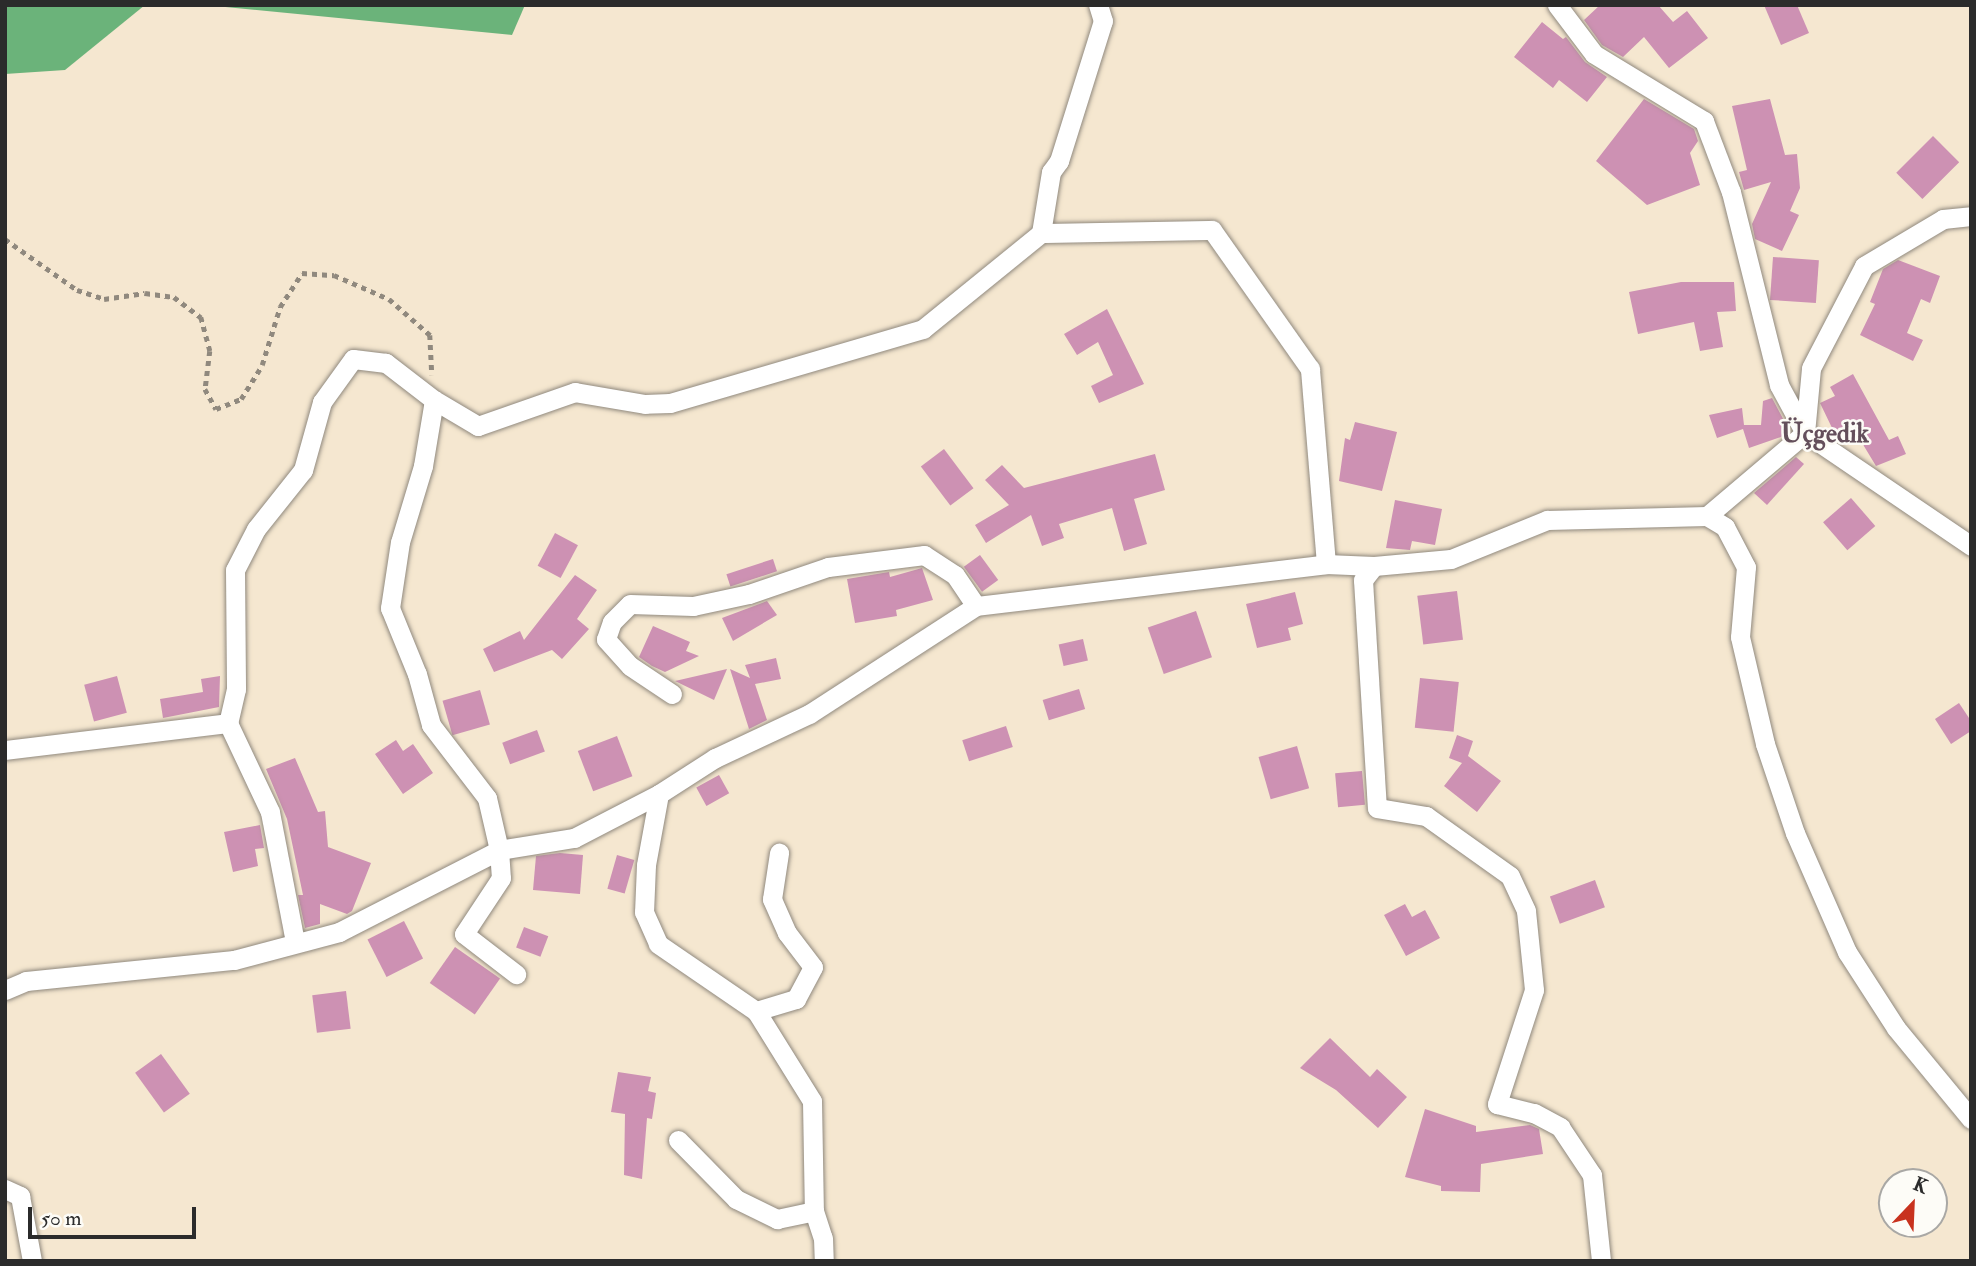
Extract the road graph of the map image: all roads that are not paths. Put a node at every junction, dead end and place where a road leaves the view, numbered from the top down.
1 (1098, 5) edge
2 (1557, 5) edge
3 (1971, 216) edge
4 (1041, 233) junction
5 (434, 400) junction
6 (1805, 433) junction
7 (1707, 516) junction
8 (1971, 546) edge
9 (1326, 564) junction
10 (1374, 566) junction
11 (976, 606) junction
12 (672, 694) dead end
13 (228, 723) junction
14 (5, 750) edge
15 (659, 794) junction
16 (499, 850) junction
17 (779, 853) dead end
18 (295, 942) junction
19 (516, 974) dead end
20 (5, 990) edge
21 (756, 1011) junction
22 (1971, 1119) edge
23 (678, 1140) dead end
24 (5, 1189) edge
25 (814, 1211) junction
26 (32, 1261) edge
27 (824, 1261) edge
28 (1601, 1261) edge

1 - 4 street
2 - 6 street
3 - 6 street
4 - 5 street
4 - 9 street
5 - 13 street
5 - 16 street
6 - 7 street
6 - 8 street
7 - 10 street
7 - 22 street
9 - 10 street
9 - 11 street
10 - 28 street
11 - 12 street
11 - 15 street
13 - 14 street
13 - 18 street
15 - 16 street
15 - 21 street
16 - 18 street
16 - 19 street
17 - 21 street
18 - 20 street
21 - 25 street
23 - 25 street
24 - 26 street
25 - 27 street

